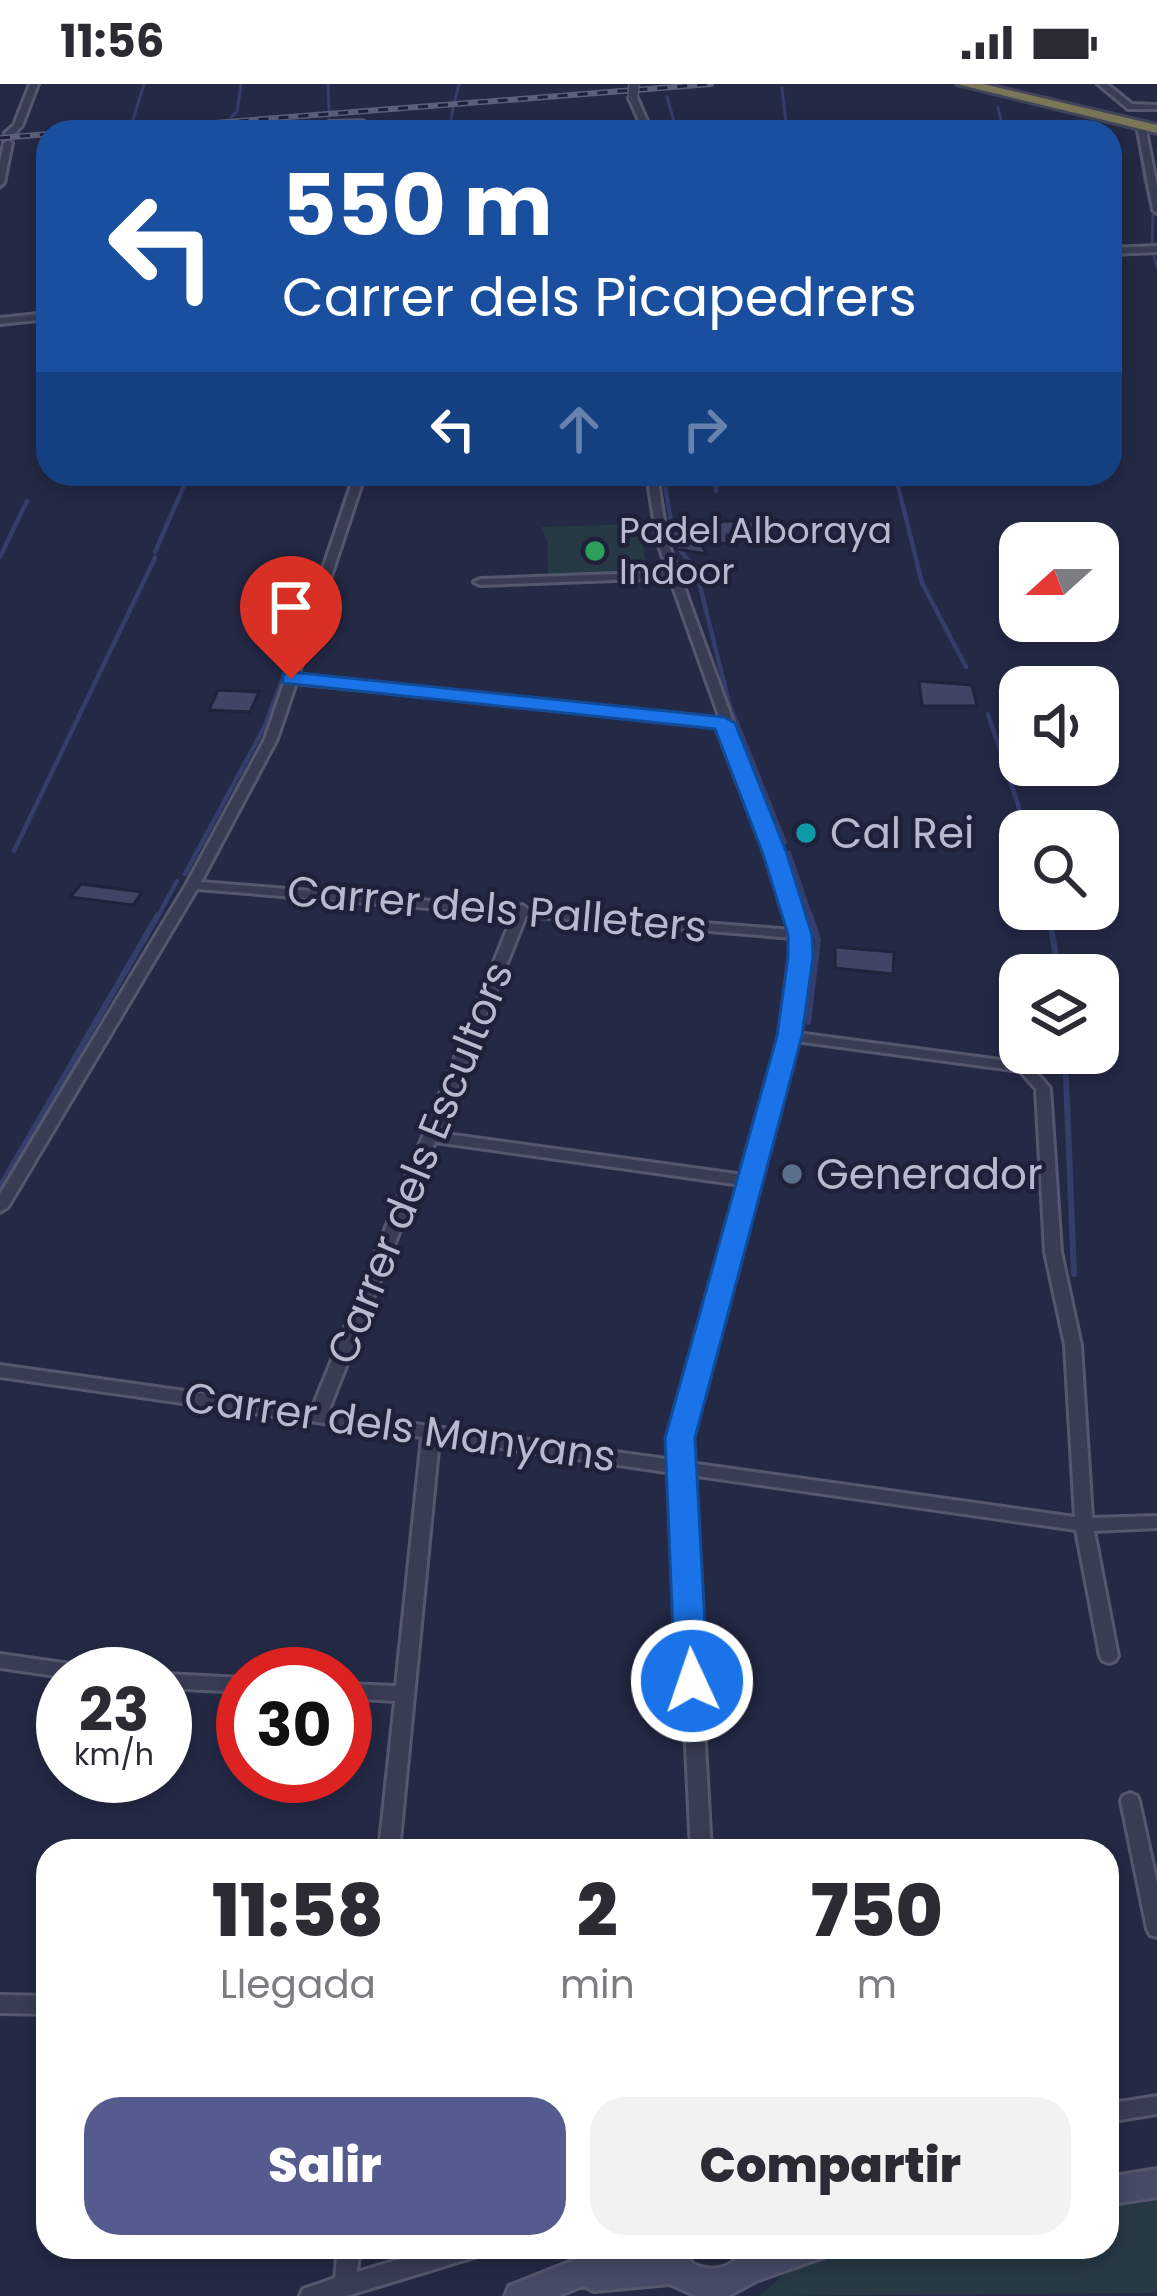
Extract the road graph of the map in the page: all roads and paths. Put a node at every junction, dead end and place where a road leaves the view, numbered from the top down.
1 (34, 84) edge
2 (634, 84) edge
3 (964, 84) edge
4 (1007, 84) edge
5 (1102, 84) edge
6 (1157, 107) edge
7 (1157, 117) edge
8 (643, 120) edge
9 (1104, 120) edge
10 (1150, 132) edge
11 (0, 183) edge
12 (1157, 210) edge
13 (1157, 249) edge
14 (1122, 250) edge
15 (36, 317) edge
16 (0, 321) edge
17 (357, 486) edge
18 (654, 486) edge
19 (674, 575) junction
20 (480, 582) dead end
21 (291, 679) junction
22 (724, 723) junction
23 (194, 884) junction
24 (522, 909) junction
25 (800, 935) junction
26 (789, 1036) junction
27 (431, 1137) junction
28 (750, 1181) junction
29 (0, 1207) edge
30 (0, 1371) edge
31 (319, 1416) junction
32 (431, 1432) junction
33 (680, 1467) junction
34 (1157, 1522) edge
35 (1084, 1525) junction
36 (1108, 1656) dead end
37 (0, 1661) edge
38 (36, 1666) edge
39 (372, 1692) edge
40 (405, 1694) junction
41 (1130, 1801) dead end
42 (390, 1839) edge
43 (700, 1839) edge
44 (1157, 1929) edge
45 (0, 2004) edge
46 (36, 2006) edge
47 (1157, 2104) edge
48 (1119, 2111) edge
49 (1157, 2183) edge
50 (1119, 2189) edge
51 (348, 2259) edge
52 (435, 2259) edge
53 (618, 2259) edge
54 (756, 2259) edge
55 (678, 2274) edge
56 (578, 2278) junction
57 (345, 2286) junction
58 (721, 2294) edge
59 (314, 2295) edge
60 (520, 2296) edge

1 - 11 street
2 - 8 street, bridge
3 - 9 highway
4 - 7 highway
5 - 6 street
10 - 12 street
13 - 14 street
15 - 16 street
17 - 21 street
18 - 19 street
19 - 20 street
19 - 22 street
21 - 22 street
21 - 23 street
22 - 25 street
23 - 24 street, Carrer dels Palleters
23 - 29 street
24 - 25 street, Carrer dels Palleters
24 - 27 street, Carrer dels Escultors
25 - 26 street
26 - 28 street
26 - 35 street
27 - 28 street
27 - 31 street, Carrer dels Escultors
28 - 33 street
30 - 31 street, Carrer dels Manyans
31 - 32 street, Carrer dels Manyans
32 - 33 street, Carrer dels Manyans
32 - 40 street
33 - 35 street, Carrer dels Manyans
33 - 43 street
34 - 35 street, Carrer dels Manyans
35 - 36 street
37 - 38 street
39 - 40 street
40 - 42 street
41 - 44 street
45 - 46 street
47 - 48 street
49 - 50 main road
51 - 57 street
52 - 57 street
53 - 56 main road
54 - 58 main road
55 - 56 main road
55 - 58 main road
56 - 60 main road
57 - 59 street

